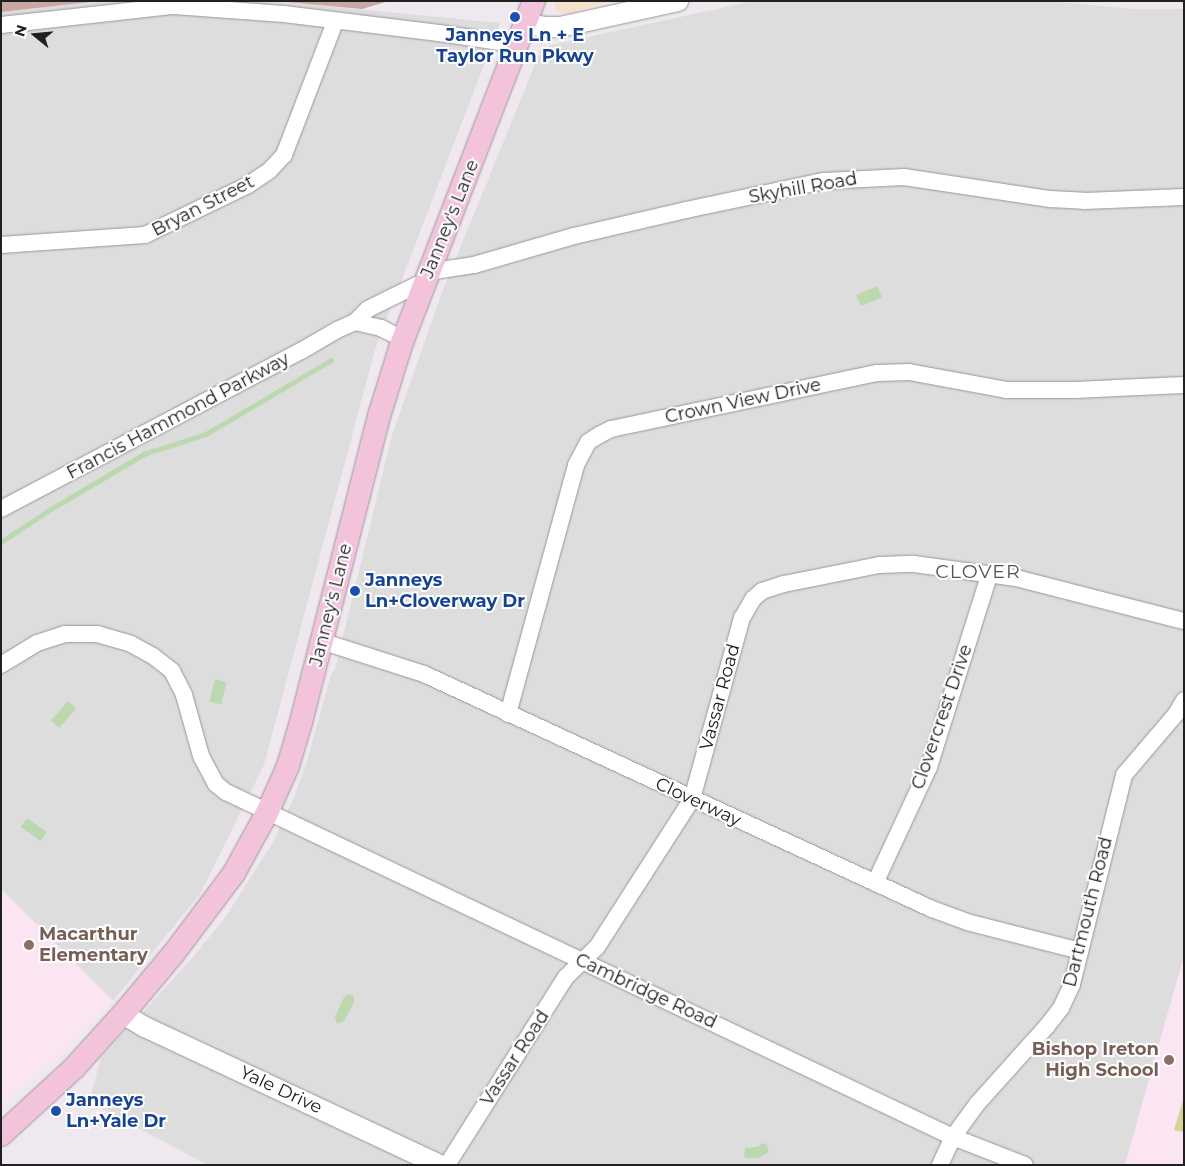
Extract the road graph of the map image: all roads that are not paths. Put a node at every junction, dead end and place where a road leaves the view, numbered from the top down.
1 (534, 1) edge
2 (678, 1) edge
3 (335, 22) junction
4 (526, 24) junction
5 (1, 25) edge
6 (519, 45) junction
7 (1184, 197) edge
8 (1, 245) edge
9 (427, 277) junction
10 (355, 322) junction
11 (403, 339) junction
12 (1184, 384) edge
13 (1, 509) edge
14 (989, 575) junction
15 (1184, 620) edge
16 (321, 641) junction
17 (1, 665) edge
18 (1184, 700) edge
19 (508, 714) junction
20 (692, 799) junction
21 (267, 813) junction
22 (875, 884) junction
23 (1080, 951) junction
24 (582, 961) junction
25 (123, 1014) junction
26 (1, 1135) edge
27 (953, 1137) junction
28 (439, 1165) edge
29 (446, 1165) edge
30 (940, 1165) edge
31 (1026, 1165) edge

1 - 4 main road, Janney's Lane
2 - 4 street
3 - 5 street
3 - 6 street
3 - 8 street, Bryan Street
4 - 6 main road, Janney's Lane
6 - 9 main road, Janney's Lane
7 - 9 street, Skyhill Road
9 - 10 street, Francis Hammond Parkway
9 - 11 main road, Janney's Lane
10 - 11 street
10 - 13 street, Francis Hammond Parkway
11 - 16 main road, Janney's Lane
12 - 19 street, Crown View Drive
14 - 15 street, Vassar Road
14 - 20 street, Vassar Road
14 - 22 street, Clovercrest Drive
16 - 19 street, Cloverway
16 - 21 main road, Janney's Lane
17 - 21 street, Cambridge Road
18 - 23 street, Dartmouth Road
19 - 20 street, Cloverway
20 - 22 street, Cloverway
20 - 24 street, Vassar Road
21 - 24 street, Cambridge Road
21 - 25 main road, Janney's Lane
22 - 23 street, Cloverway
23 - 27 street, Dartmouth Road
24 - 27 street, Cambridge Road
24 - 29 street, Vassar Road
25 - 26 main road, Janney's Lane
25 - 28 street, Yale Drive
27 - 30 street, Dartmouth Road
27 - 31 street, Cambridge Road

